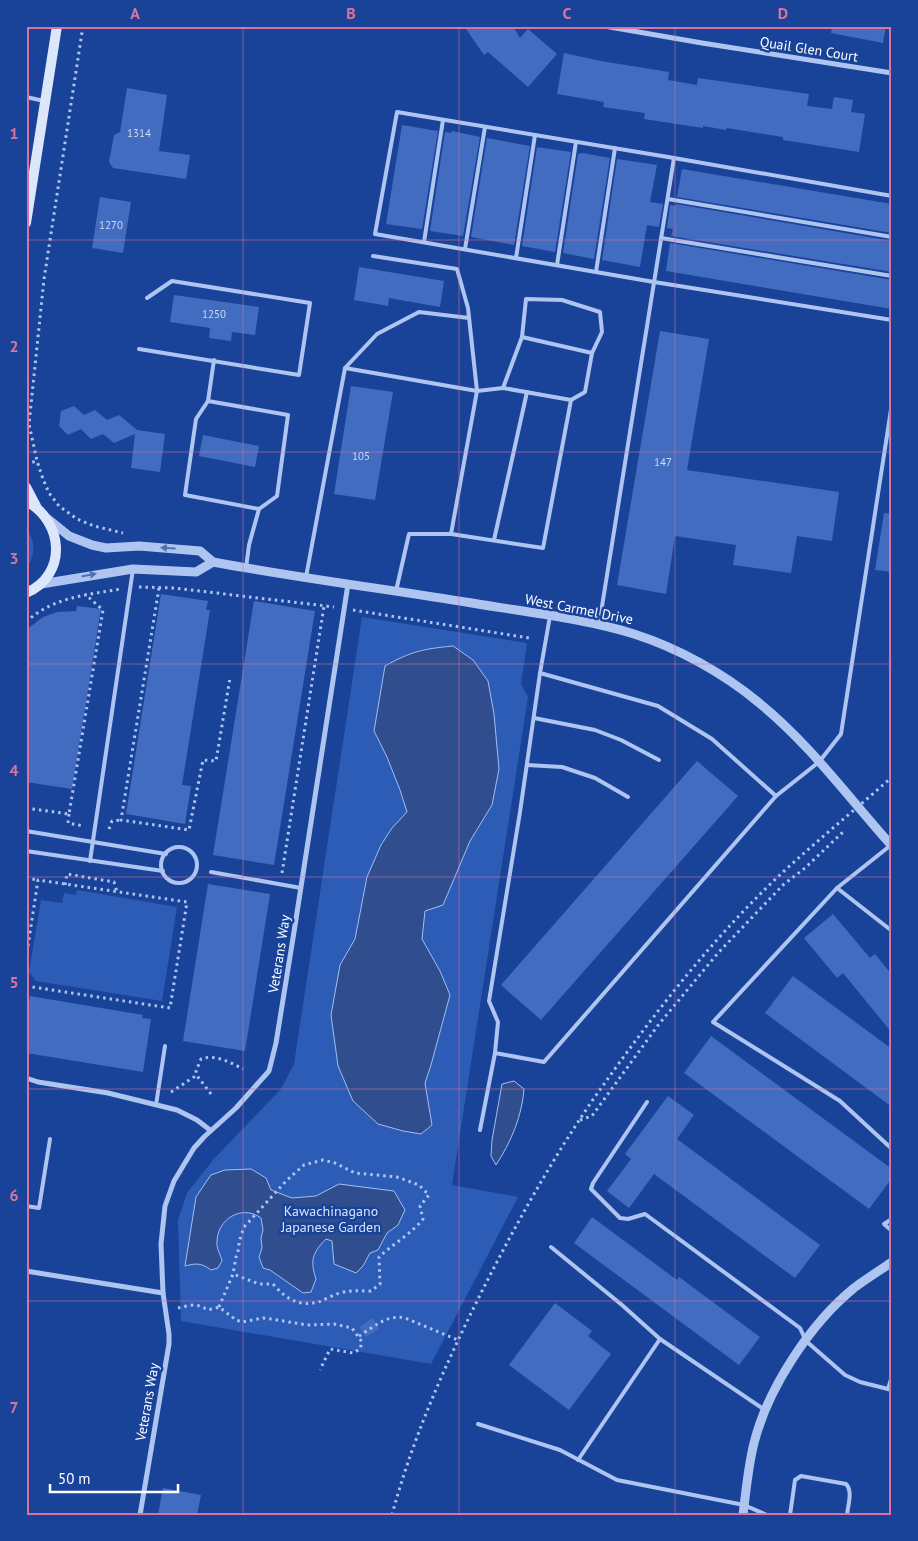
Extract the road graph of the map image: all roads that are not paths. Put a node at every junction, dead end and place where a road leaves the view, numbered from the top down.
1 (57, 26) edge
2 (604, 26) edge
3 (892, 73) edge
4 (26, 98) edge
5 (45, 101) junction
6 (443, 120) junction
7 (485, 127) junction
8 (535, 135) junction
9 (576, 142) junction
10 (616, 148) junction
11 (674, 158) junction
12 (892, 196) edge
13 (668, 199) junction
14 (26, 223) edge
15 (892, 237) edge
16 (661, 238) junction
17 (424, 242) junction
18 (465, 250) junction
19 (373, 256) dead end
20 (516, 258) junction
21 (557, 265) junction
22 (596, 272) junction
23 (892, 276) edge
24 (654, 282) junction
25 (147, 298) dead end
26 (469, 318) junction
27 (892, 320) edge
28 (522, 337) junction
29 (140, 349) dead end
30 (592, 353) junction
31 (214, 360) junction
32 (345, 368) junction
33 (503, 388) junction
34 (477, 391) junction
35 (527, 392) junction
36 (208, 400) junction
37 (571, 400) junction
38 (892, 403) edge
39 (26, 486) edge
40 (31, 503) edge
41 (259, 509) junction
42 (48, 519) junction
43 (451, 534) junction
44 (494, 540) junction
45 (213, 562) junction
46 (246, 568) junction
47 (133, 569) junction
48 (306, 577) junction
49 (41, 584) junction
50 (348, 584) junction
51 (396, 591) junction
52 (26, 593) edge
53 (550, 616) junction
54 (599, 625) junction
55 (540, 673) junction
56 (534, 718) junction
57 (659, 760) dead end
58 (819, 762) junction
59 (527, 765) junction
60 (776, 796) junction
61 (628, 798) dead end
62 (26, 831) edge
63 (93, 842) junction
64 (891, 845) edge
65 (26, 851) edge
66 (166, 854) junction
67 (90, 860) junction
68 (163, 871) junction
69 (211, 872) dead end
70 (301, 888) junction
71 (837, 888) junction
72 (892, 931) edge
73 (165, 1046) dead end
74 (495, 1053) junction
75 (26, 1078) edge
76 (38, 1082) junction
77 (26, 1084) edge
78 (647, 1102) dead end
79 (156, 1105) junction
80 (210, 1130) junction
81 (480, 1130) dead end
82 (50, 1139) dead end
83 (892, 1149) edge
84 (26, 1206) edge
85 (892, 1219) edge
86 (892, 1232) edge
87 (551, 1247) dead end
88 (892, 1262) edge
89 (26, 1271) edge
90 (163, 1293) junction
91 (660, 1339) junction
92 (806, 1341) junction
93 (892, 1376) edge
94 (890, 1390) edge
95 (765, 1411) junction
96 (478, 1424) dead end
97 (578, 1460) junction
98 (743, 1510) edge
99 (140, 1515) edge
100 (767, 1515) edge
101 (790, 1515) edge
102 (847, 1515) edge

1 - 5 main road
2 - 3 street, Quail Glen Court
4 - 5 lane
5 - 14 main road
6 - 7 lane
6 - 17 lane
6 - 17 lane
7 - 8 lane
7 - 18 lane
8 - 9 lane
8 - 20 lane
9 - 10 lane
9 - 21 lane
10 - 11 lane
10 - 22 lane
11 - 12 lane
11 - 13 lane
13 - 15 lane
13 - 16 lane
16 - 23 lane
16 - 24 lane
17 - 18 lane
18 - 20 lane
19 - 26 lane
20 - 21 lane
21 - 22 lane
22 - 24 lane
24 - 27 lane
24 - 54 lane
25 - 31 lane
26 - 32 lane
26 - 34 lane
28 - 30 lane
28 - 30 lane
28 - 33 lane
29 - 31 lane
30 - 37 lane
31 - 36 lane
32 - 34 lane
32 - 48 lane
33 - 34 lane
33 - 35 lane
34 - 43 lane
35 - 37 lane
35 - 44 lane
36 - 41 lane
36 - 41 lane
37 - 44 lane
38 - 58 lane
39 - 40 main road
40 - 42 main road
41 - 46 lane
45 -> 42 street, West Carmel Drive
42 - 49 main road
43 - 44 lane
43 - 51 lane
45 - 46 street, West Carmel Drive
45 - 47 street
46 - 48 street, West Carmel Drive
49 -> 47 street
47 - 63 lane
48 - 50 street, West Carmel Drive
49 - 52 main road
50 - 51 street, West Carmel Drive
50 - 70 street, Veterans Way
51 - 53 street, West Carmel Drive
53 - 54 street, West Carmel Drive
53 - 55 lane
54 - 58 street, West Carmel Drive
55 - 56 lane
55 - 60 lane
56 - 57 lane
56 - 59 lane
58 - 60 lane
58 - 64 street, West Carmel Drive
59 - 61 lane
59 - 74 lane
60 - 74 lane
62 - 63 lane
63 - 66 lane
63 - 67 lane
64 - 71 lane
65 - 67 lane
66 - 68 lane
66 - 68 lane
67 - 68 lane
69 - 70 lane
70 - 80 street, Veterans Way
71 - 72 lane
71 - 83 lane
73 - 79 lane
74 - 81 lane
75 - 76 street
76 - 77 street
76 - 79 street
78 - 92 lane
79 - 80 street
80 - 90 street, Veterans Way
82 - 84 lane
85 - 86 lane
87 - 91 lane
88 - 92 street
89 - 90 street
90 - 99 street, Veterans Way
91 - 95 lane
91 - 97 lane
92 - 94 lane
92 - 95 street
93 - 94 lane
95 - 98 street
96 - 97 lane
97 - 98 lane
98 - 100 lane
101 - 102 lane

